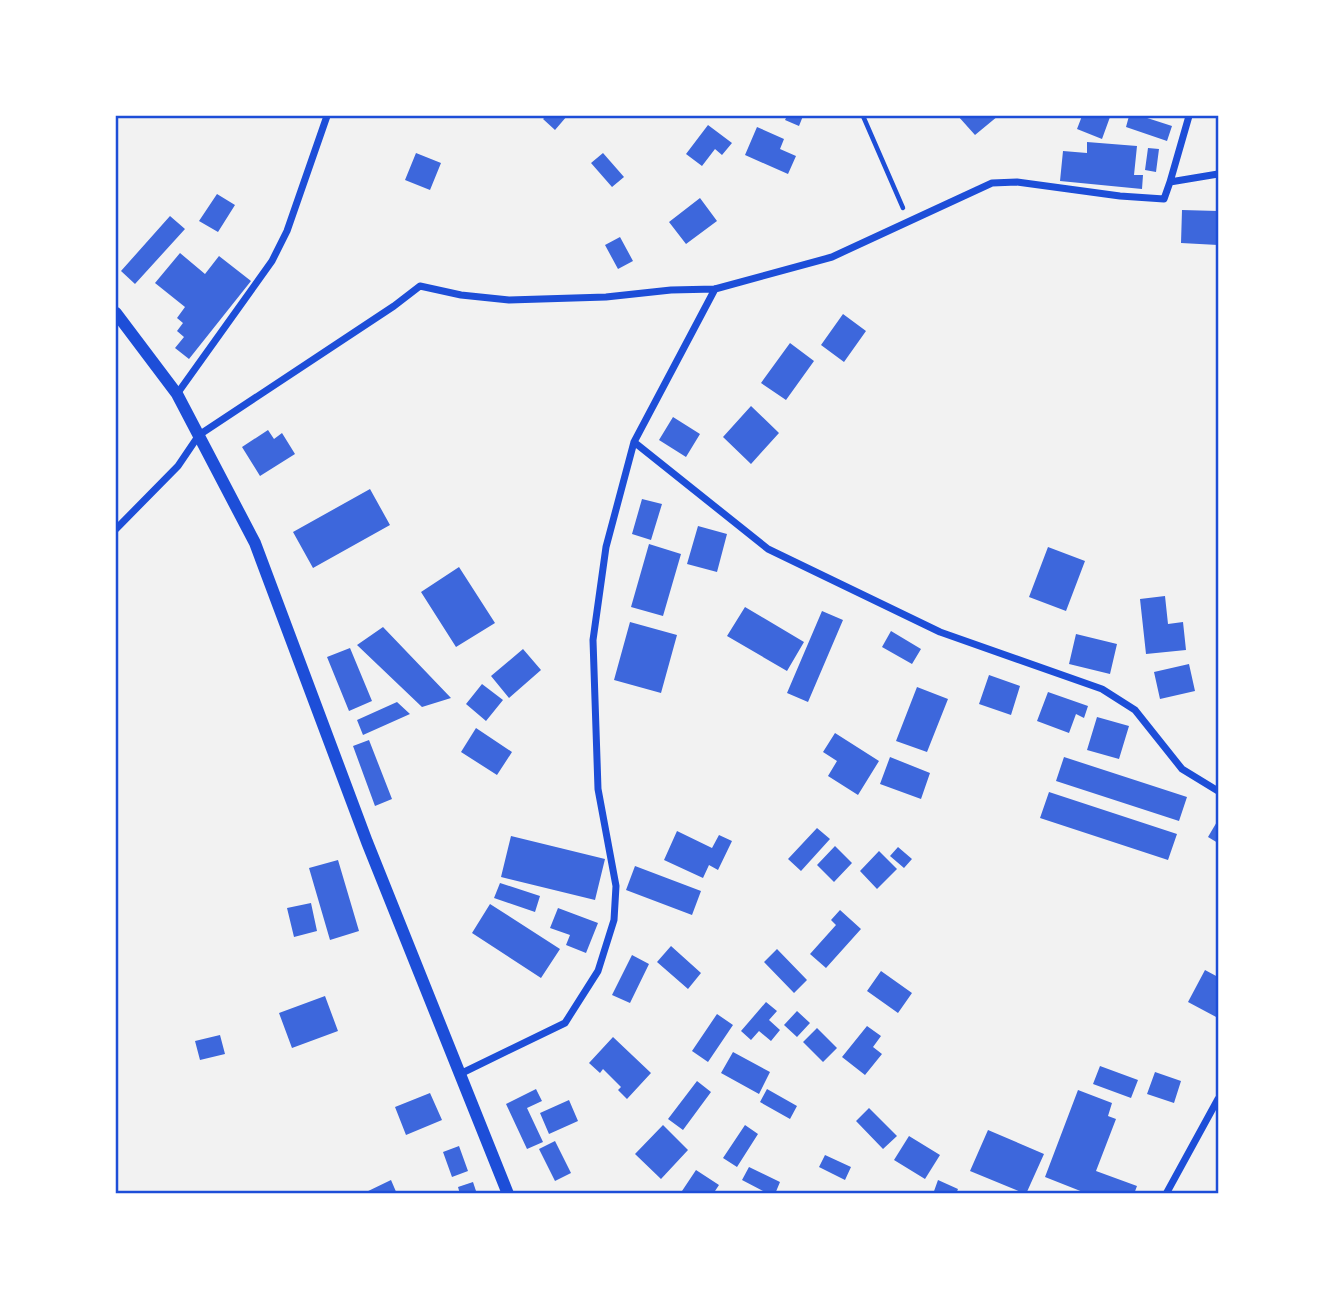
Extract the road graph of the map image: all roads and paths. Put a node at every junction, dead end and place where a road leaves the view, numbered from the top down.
1 (327, 116) edge
2 (863, 116) edge
3 (1189, 116) edge
4 (1219, 174) edge
5 (1170, 182) junction
6 (908, 221) junction
7 (715, 289) junction
8 (116, 313) edge
9 (177, 394) junction
10 (199, 435) junction
11 (634, 442) junction
12 (116, 529) edge
13 (1219, 791) edge
14 (460, 1074) junction
15 (1219, 1100) edge
16 (508, 1194) edge
17 (1166, 1194) edge

1 - 9 street
2 - 6 path
3 - 5 street
4 - 5 street
5 - 6 street
6 - 7 street
7 - 10 street
7 - 11 street
8 - 9 street
9 - 10 street
10 - 12 street
10 - 14 street
11 - 13 street
11 - 14 street
14 - 16 street
15 - 17 street

